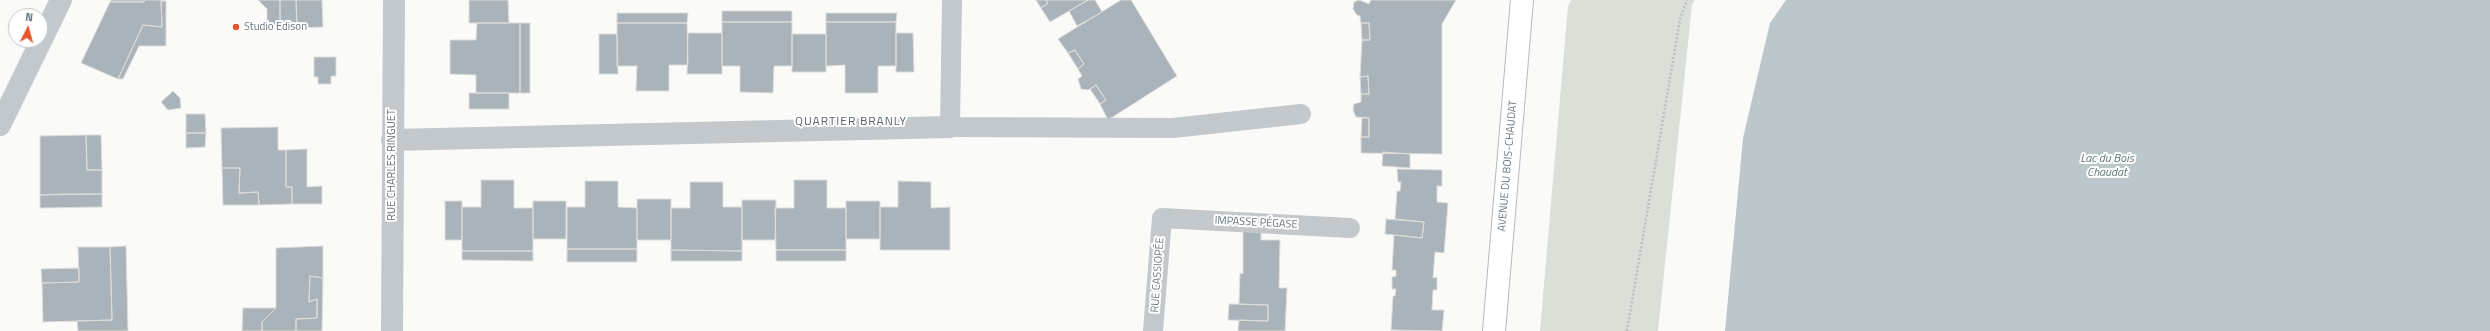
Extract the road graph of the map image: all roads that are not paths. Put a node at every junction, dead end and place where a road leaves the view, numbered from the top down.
1 (61, 0) edge
2 (394, 0) edge
3 (952, 0) edge
4 (1522, 0) edge
5 (1301, 114) dead end
6 (0, 125) edge
7 (950, 127) junction
8 (392, 140) junction
9 (1162, 218) joint
10 (1350, 228) dead end
11 (392, 331) edge
12 (1153, 331) edge
13 (1494, 331) edge

1 - 6 street
2 - 8 street, RUE CHARLES RINGUET
3 - 7 lane
4 - 13 street, AVENUE DU BOIS-CHAUDAT
5 - 7 lane
7 - 8 street
8 - 11 street, RUE CHARLES RINGUET
9 - 10 lane, IMPASSE PÉGASE
9 - 12 lane, RUE CASSIOPÉE

